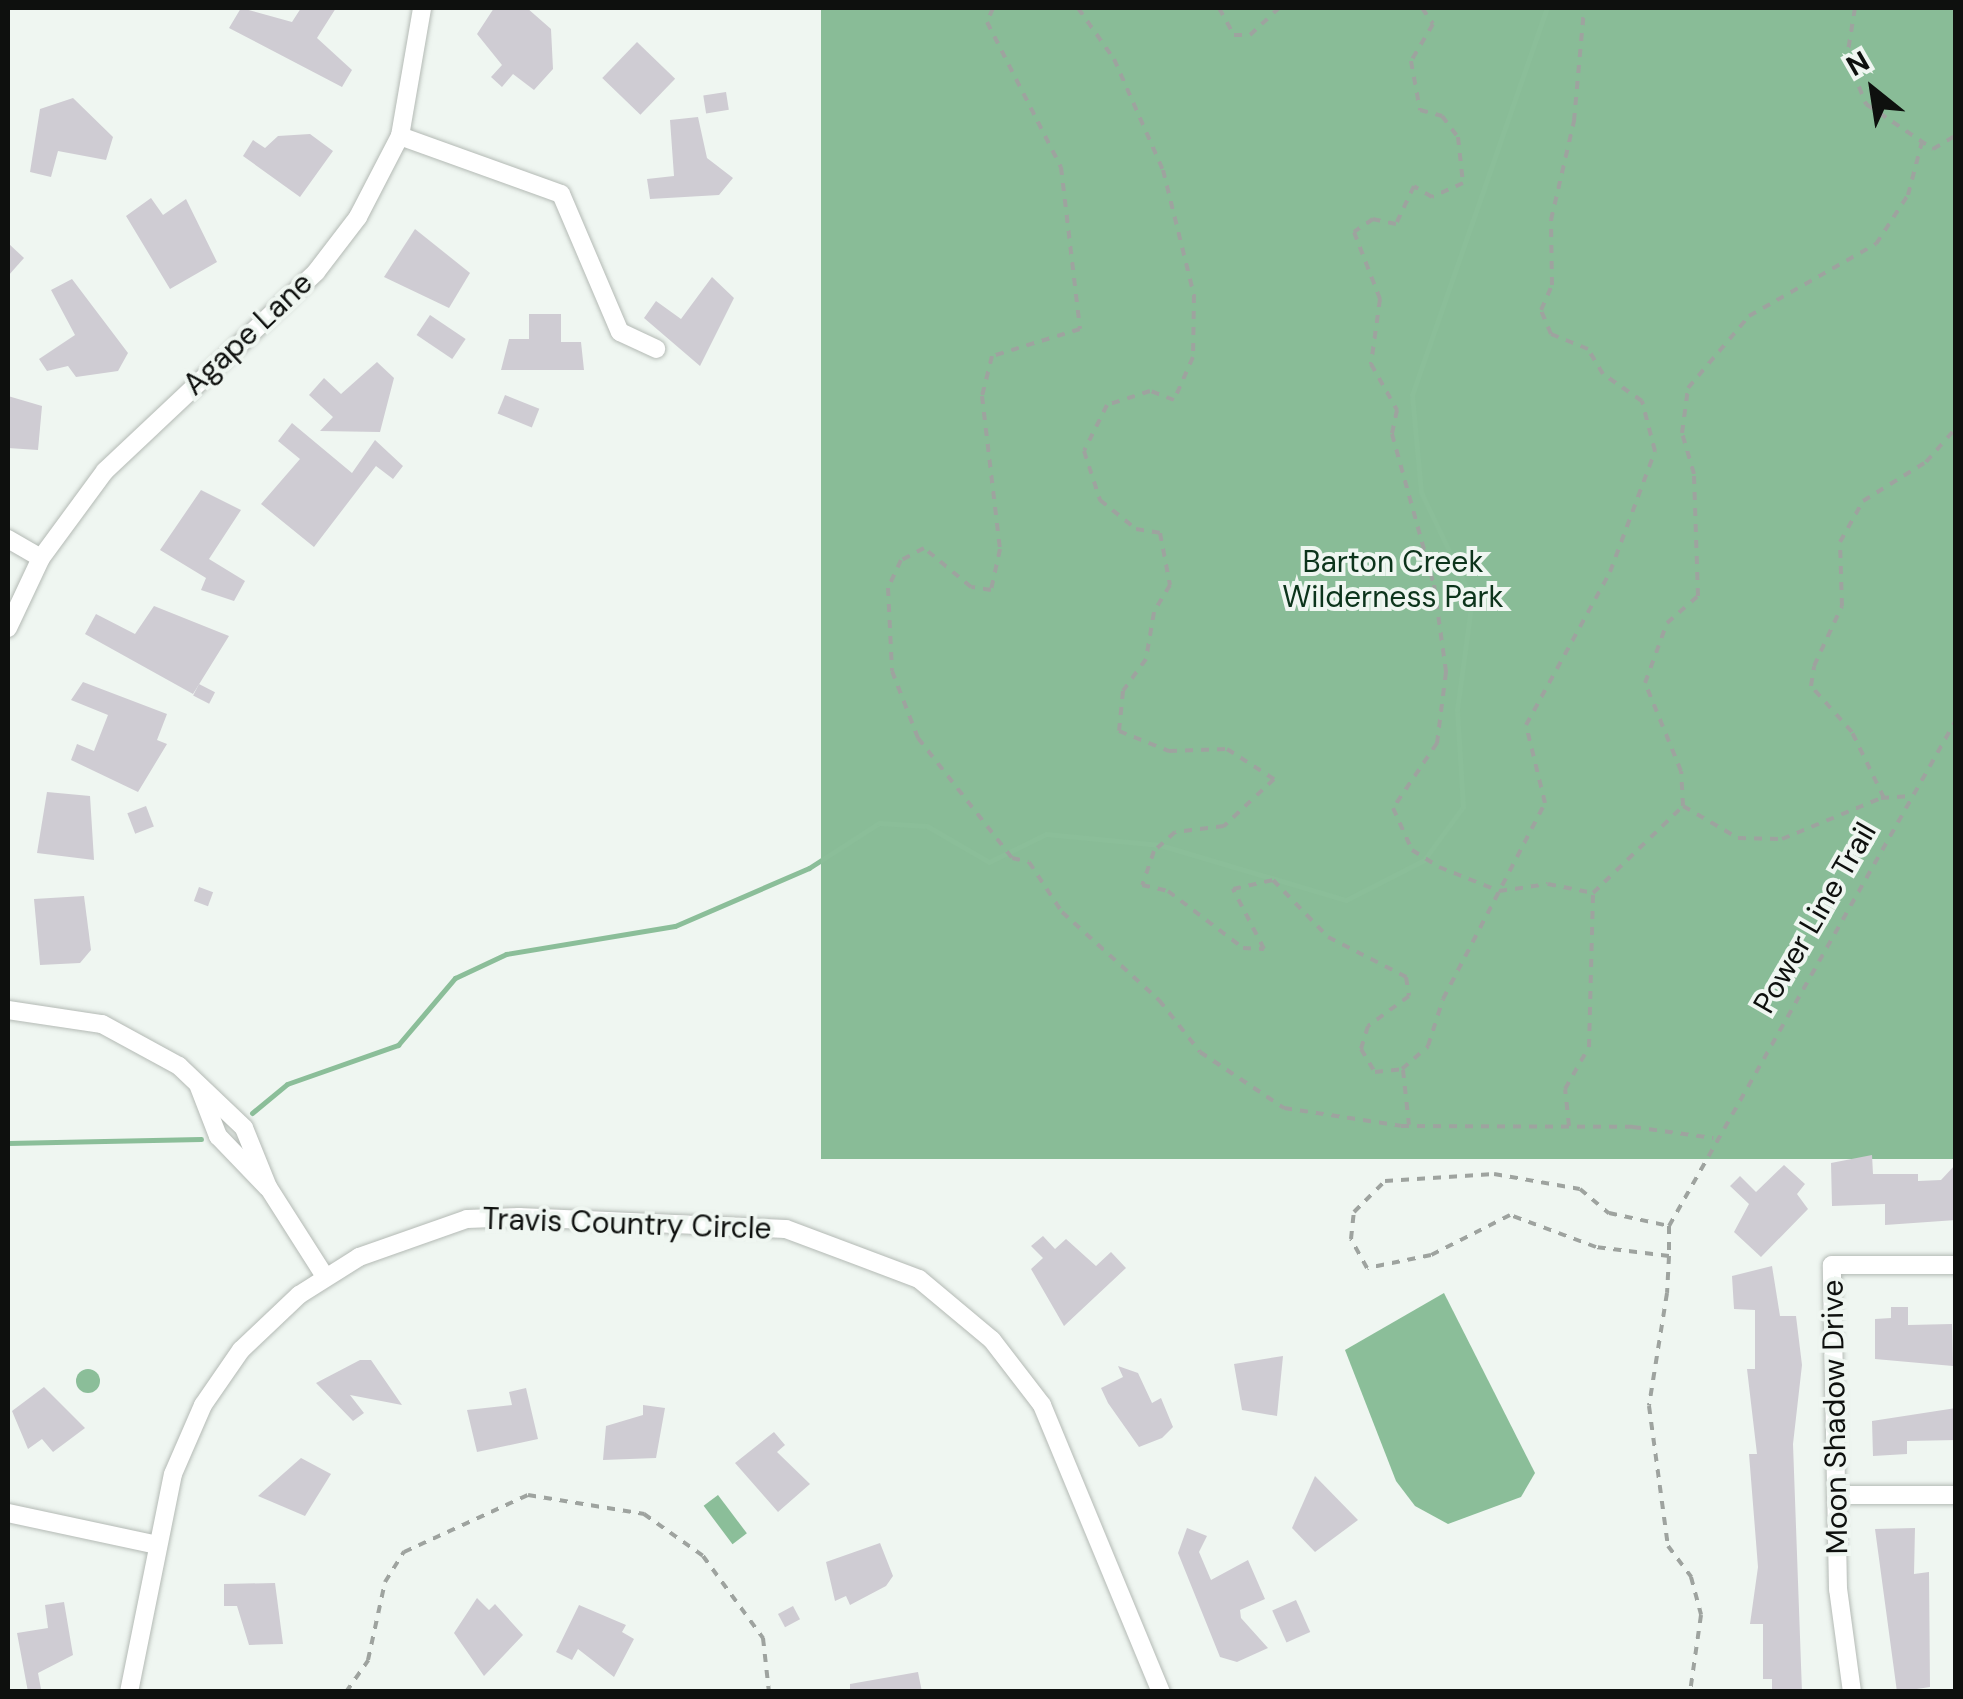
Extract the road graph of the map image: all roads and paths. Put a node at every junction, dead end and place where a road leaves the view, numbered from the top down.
1 (422, 8) edge
2 (993, 8) edge
3 (1078, 8) edge
4 (1219, 8) edge
5 (1279, 8) edge
6 (1422, 8) edge
7 (1584, 8) edge
8 (1856, 8) edge
9 (1956, 135) edge
10 (400, 136) junction
11 (1923, 138) junction
12 (656, 348) dead end
13 (1956, 428) edge
14 (8, 539) edge
15 (41, 558) junction
16 (8, 628) edge
17 (1956, 720) edge
18 (1911, 796) junction
19 (1884, 798) junction
20 (1683, 806) junction
21 (1499, 891) junction
22 (1593, 894) junction
23 (8, 1010) edge
24 (1402, 1069) junction
25 (1410, 1125) junction
26 (1569, 1126) junction
27 (1713, 1138) junction
28 (1668, 1226) junction
29 (1669, 1256) junction
30 (1956, 1265) edge
31 (324, 1275) junction
32 (1837, 1495) junction
33 (1956, 1495) edge
34 (8, 1513) edge
35 (154, 1544) junction
36 (129, 1692) edge
37 (346, 1692) edge
38 (769, 1692) edge
39 (1160, 1692) edge
40 (1690, 1692) edge
41 (1852, 1692) edge

1 - 10 street, Agape Lane
2 - 25 path
3 - 24 path
4 - 5 path
6 - 21 path
7 - 21 path
8 - 11 path
9 - 11 path
10 - 12 street
10 - 15 street, Agape Lane
11 - 20 path
13 - 19 path
14 - 15 street
15 - 16 street, Agape Lane
17 - 18 path, Power Line Trail
18 - 19 path
18 - 27 path, Power Line Trail
19 - 20 path
20 - 22 path
21 - 22 path
21 - 24 path
22 - 26 path
23 - 31 street
24 - 25 path
25 - 26 path
26 - 27 path
27 - 28 path, Power Line Trail
28 - 29 path
28 - 29 path
29 - 40 path
30 - 32 street, Moon Shadow Drive
31 - 35 street, Travis Country Circle
31 - 39 street, Travis Country Circle
32 - 33 street
32 - 41 street, Moon Shadow Drive
34 - 35 street
35 - 36 street, Travis Country Circle
37 - 38 path

